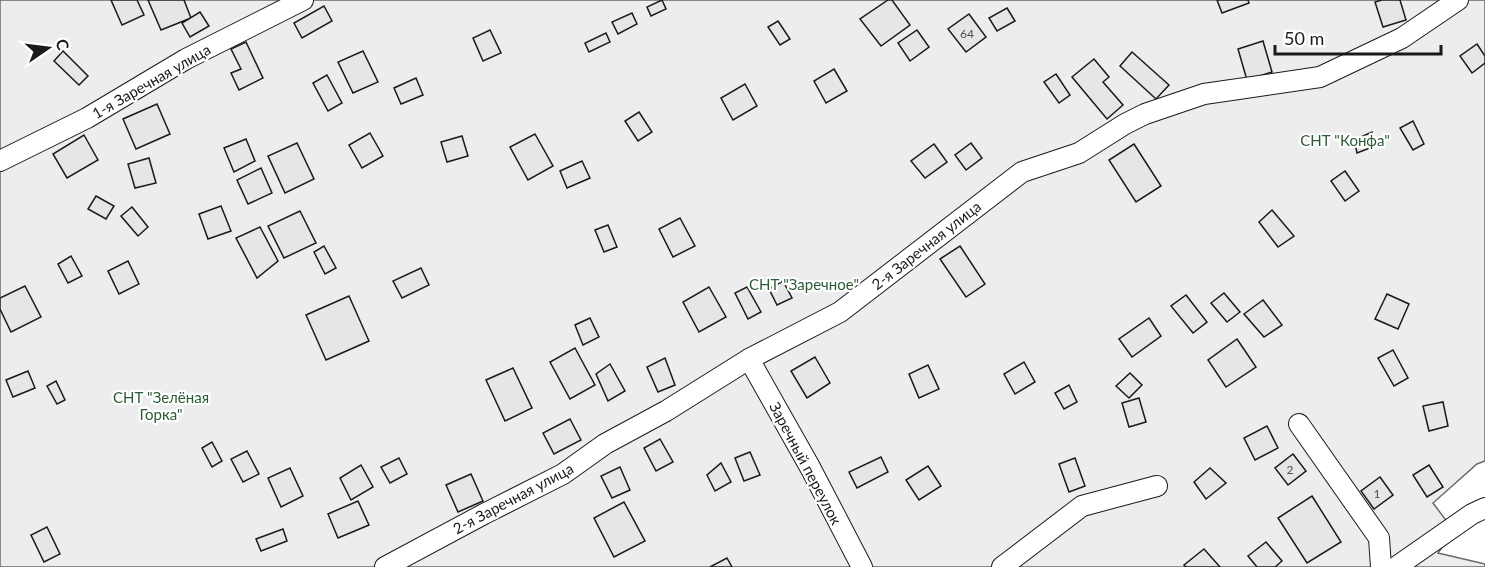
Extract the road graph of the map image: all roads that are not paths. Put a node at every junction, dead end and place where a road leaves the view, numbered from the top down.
1 (303, 0) edge
2 (1458, 0) edge
3 (0, 161) edge
4 (749, 359) junction
5 (1299, 424) dead end
6 (1157, 486) dead end
7 (1485, 508) edge
8 (385, 567) edge
9 (862, 567) edge
10 (1002, 567) edge
11 (1381, 567) edge
12 (1396, 567) edge

1 - 3 street, 1-я Заречная улица
2 - 4 street, 2-я Заречная улица
4 - 8 street, 2-я Заречная улица
4 - 9 street, Заречный переулок
5 - 11 street
6 - 10 street
7 - 12 street

